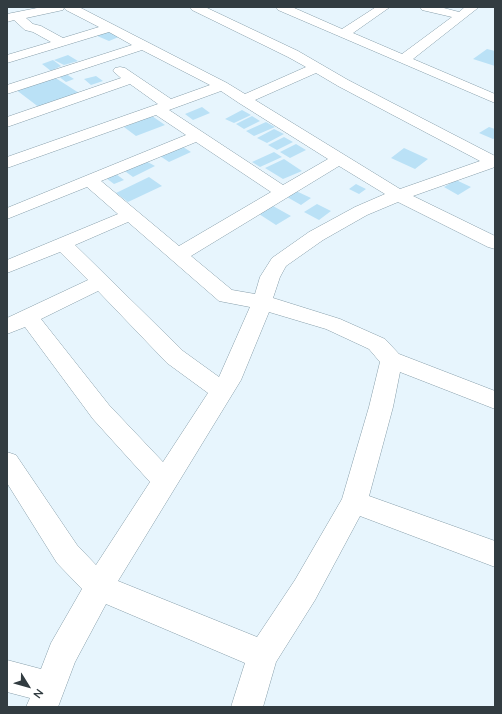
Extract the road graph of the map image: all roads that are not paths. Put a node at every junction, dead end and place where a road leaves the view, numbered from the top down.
1 (59, 7) edge
2 (70, 7) edge
3 (196, 7) edge
4 (384, 7) edge
5 (426, 7) edge
6 (473, 7) edge
7 (291, 8) edge
8 (461, 16) junction
9 (12, 17) edge
10 (110, 28) junction
11 (344, 33) junction
12 (61, 42) junction
13 (144, 45) junction
14 (7, 59) edge
15 (103, 59) junction
16 (404, 59) junction
17 (316, 68) junction
18 (131, 79) junction
19 (495, 83) edge
20 (222, 86) junction
21 (7, 90) edge
22 (489, 96) edge
23 (244, 100) junction
24 (7, 101) edge
25 (163, 107) junction
26 (25, 115) junction
27 (7, 122) edge
28 (198, 136) junction
29 (339, 159) junction
30 (495, 161) edge
31 (7, 163) edge
32 (89, 180) junction
33 (283, 192) junction
34 (398, 195) junction
35 (7, 214) edge
36 (130, 215) junction
37 (62, 243) junction
38 (495, 243) edge
39 (178, 255) junction
40 (7, 267) edge
41 (101, 282) junction
42 (262, 302) junction
43 (28, 317) junction
44 (7, 327) edge
45 (391, 360) junction
46 (222, 391) junction
47 (495, 400) edge
48 (7, 462) edge
49 (164, 480) junction
50 (354, 502) junction
51 (495, 554) edge
52 (99, 587) junction
53 (263, 655) junction
54 (7, 676) edge
55 (45, 697) edge
56 (247, 707) edge

1 - 9 street
2 - 10 street
3 - 17 street
4 - 11 street
5 - 8 street
6 - 8 street
7 - 11 street
8 - 16 street
9 - 12 street
10 - 12 street
10 - 13 street
11 - 16 street
12 - 14 street
13 - 15 street
13 - 20 street
15 - 18 street
15 - 21 street
16 - 22 street
17 - 23 street
17 - 30 street
18 - 25 street
18 - 26 street
19 - 22 street
20 - 23 street
20 - 25 street
23 - 29 street
24 - 26 street
25 - 28 street
25 - 31 street
26 - 27 street
28 - 32 street
28 - 33 street
29 - 33 street
29 - 34 street
30 - 34 street
32 - 35 street
32 - 36 street
33 - 39 street
34 - 38 street
34 - 42 street
36 - 37 street
36 - 39 street
37 - 40 street
37 - 41 street
39 - 42 street
41 - 43 street
41 - 46 street
42 - 45 street
42 - 46 street
43 - 44 street
43 - 49 street
45 - 47 street
45 - 50 street
46 - 49 street
48 - 52 street
49 - 52 street
50 - 51 street
50 - 53 street
52 - 53 street
52 - 55 street
53 - 56 street
54 - 55 street

